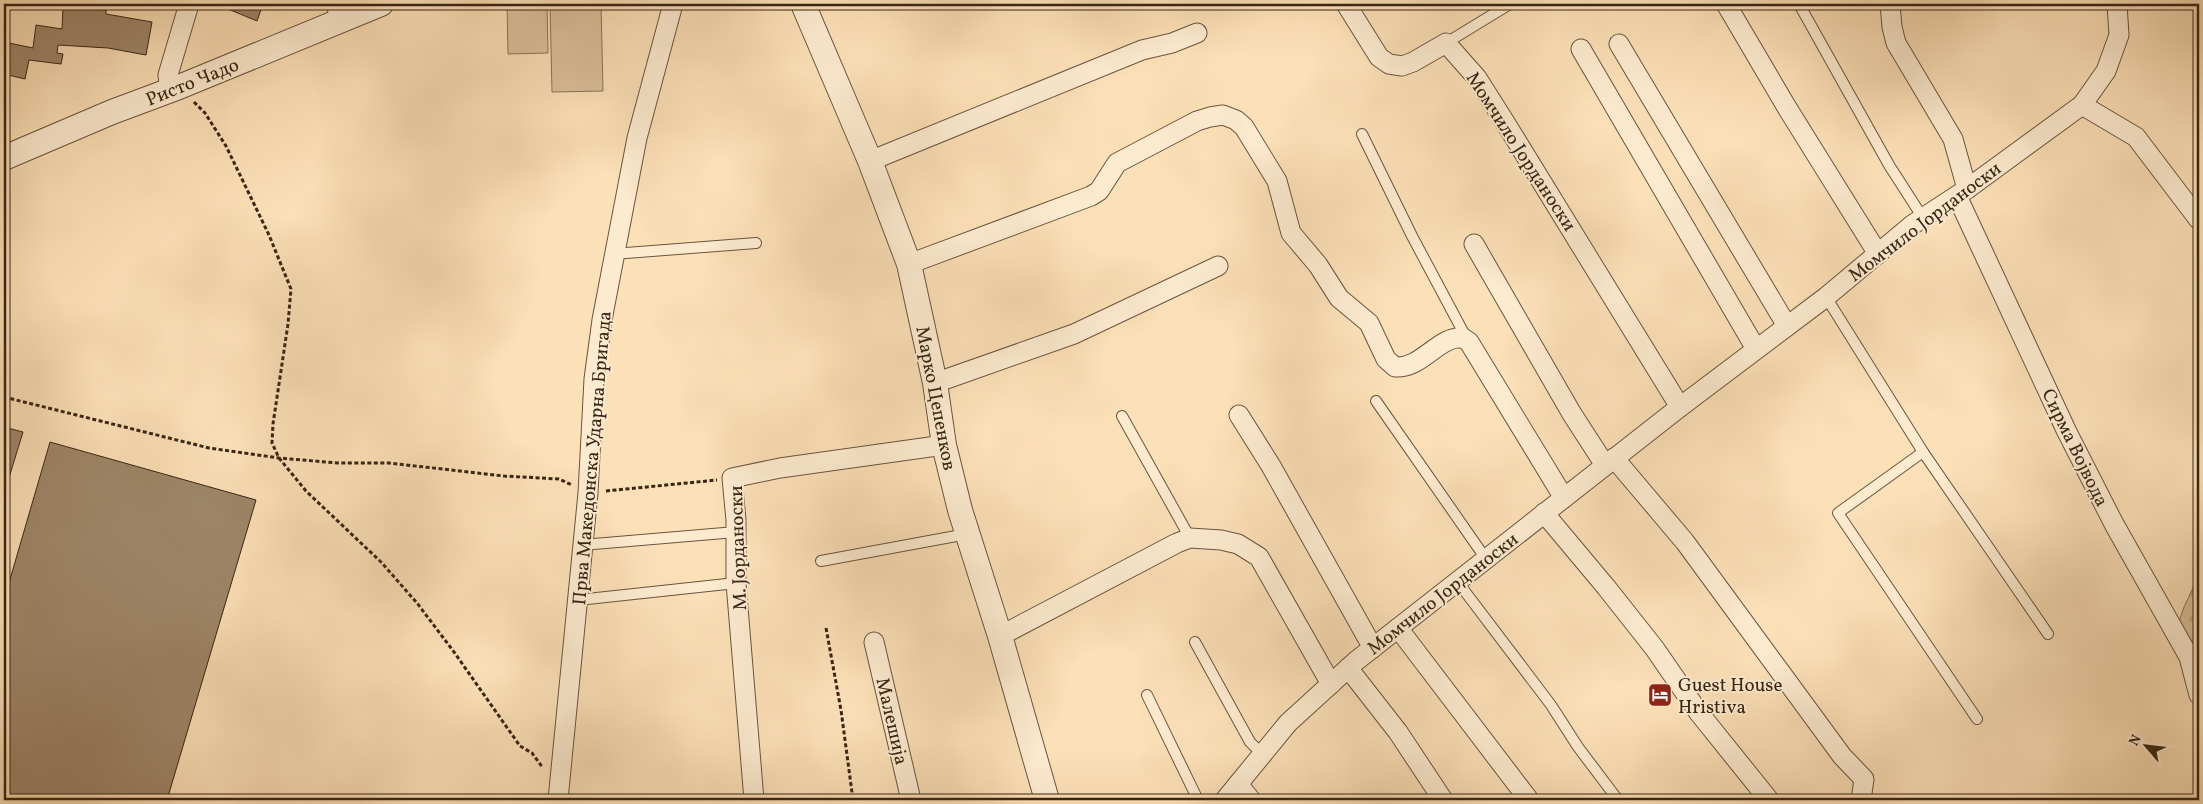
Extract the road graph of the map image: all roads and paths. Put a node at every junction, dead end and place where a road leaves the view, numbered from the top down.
1 (189, 4) edge
2 (381, 4) edge
3 (673, 4) edge
4 (803, 4) edge
5 (1346, 4) edge
6 (1510, 4) edge
7 (1726, 4) edge
8 (1799, 4) edge
9 (1890, 4) edge
10 (2117, 4) edge
11 (333, 14) edge
12 (1197, 33) dead end
13 (1446, 43) junction
14 (1619, 44) dead end
15 (1581, 49) dead end
16 (174, 89) junction
17 (2082, 105) junction
18 (1362, 134) dead end
19 (4, 158) edge
20 (870, 161) junction
21 (1962, 193) junction
22 (1923, 218) junction
23 (2199, 220) edge
24 (756, 243) dead end
25 (1474, 244) dead end
26 (613, 254) junction
27 (1878, 254) junction
28 (909, 264) junction
29 (1218, 266) dead end
30 (1826, 296) junction
31 (1787, 326) junction
32 (1469, 342) junction
33 (1756, 349) junction
34 (935, 383) junction
35 (4, 396) edge
36 (1376, 401) dead end
37 (1680, 407) junction
38 (1239, 415) dead end
39 (1122, 416) dead end
40 (944, 445) junction
41 (1923, 452) junction
42 (279, 458) junction
43 (1609, 462) junction
44 (732, 478) junction
45 (588, 493) junction
46 (1564, 498) junction
47 (1544, 513) junction
48 (736, 532) junction
49 (967, 534) junction
50 (1190, 538) junction
51 (582, 545) junction
52 (1486, 559) junction
53 (821, 561) dead end
54 (1458, 581) junction
55 (736, 583) junction
56 (578, 600) junction
57 (826, 628) dead end
58 (1398, 628) junction
59 (2048, 634) dead end
60 (1000, 636) junction
61 (874, 642) dead end
62 (1195, 642) dead end
63 (1373, 648) junction
64 (1348, 668) junction
65 (1331, 684) junction
66 (2199, 694) edge
67 (1146, 695) dead end
68 (1977, 718) dead end
69 (1262, 754) junction
70 (1238, 784) junction
71 (559, 792) edge
72 (754, 800) edge
73 (853, 800) edge
74 (911, 800) edge
75 (1047, 800) edge
76 (1198, 800) edge
77 (1225, 800) edge
78 (1251, 800) edge
79 (1443, 800) edge
80 (1529, 800) edge
81 (1618, 800) edge
82 (1768, 800) edge
83 (1861, 800) edge

1 - 16 street
2 - 11 street, Ристо Чадо
3 - 26 street, Прва Македонска Ударна Бригада
4 - 20 street, Марко Цепенков
5 - 13 street
6 - 13 lane
7 - 27 street
8 - 22 lane
9 - 21 street, Сирма Војвода
10 - 17 street, Момчило Јорданоски
11 - 16 street, Ристо Чадо
12 - 20 street
13 - 37 street, Момчило Јорданоски
14 - 31 street
15 - 33 street
16 - 19 street, Ристо Чадо
16 - 42 path
17 - 21 street, Момчило Јорданоски
17 - 23 street
18 - 32 lane
20 - 28 street, Марко Цепенков
21 - 22 street, Момчило Јорданоски
21 - 66 street, Сирма Војвода
22 - 27 street, Момчило Јорданоски
24 - 26 lane
25 - 43 street
26 - 45 street, Прва Македонска Ударна Бригада
27 - 30 street, Момчило Јорданоски
28 - 32 street
28 - 34 street, Марко Цепенков
29 - 34 street
30 - 31 street, Момчило Јорданоски
30 - 41 lane
31 - 33 street, Момчило Јорданоски
32 - 46 street
33 - 37 street, Момчило Јорданоски
34 - 40 street, Марко Цепенков
35 - 42 path
36 - 52 lane
37 - 43 street, Момчило Јорданоски
38 - 63 street
39 - 50 lane
40 - 44 street, М. Јорданоски
40 - 49 street, Марко Цепенков
41 - 59 lane
41 - 68 lane
42 - 45 path
42 - 71 path
43 - 46 street, Момчило Јорданоски
43 - 83 street
44 - 45 path
44 - 48 street, М. Јорданоски
45 - 51 street, Прва Македонска Ударна Бригада
46 - 47 street, Момчило Јорданоски
47 - 52 street, Момчило Јорданоски
47 - 82 street
48 - 51 lane
48 - 55 street, М. Јорданоски
49 - 53 lane
49 - 60 street, Марко Цепенков
50 - 60 street
50 - 65 street
51 - 56 street, Прва Македонска Ударна Бригада
52 - 54 street, Момчило Јорданоски
54 - 58 street, Момчило Јорданоски
54 - 81 lane
55 - 56 lane
55 - 72 street, М. Јорданоски
56 - 71 street, Прва Македонска Ударна Бригада
57 - 73 path
58 - 63 street, Момчило Јорданоски
58 - 80 street
60 - 75 street, Марко Цепенков
61 - 74 street, Малешија
62 - 69 lane
63 - 64 street, Момчило Јорданоски
64 - 65 street, Момчило Јорданоски
64 - 79 street
65 - 69 street, Момчило Јорданоски
67 - 76 lane
69 - 70 street, Момчило Јорданоски
70 - 77 street, Момчило Јорданоски
70 - 78 street

